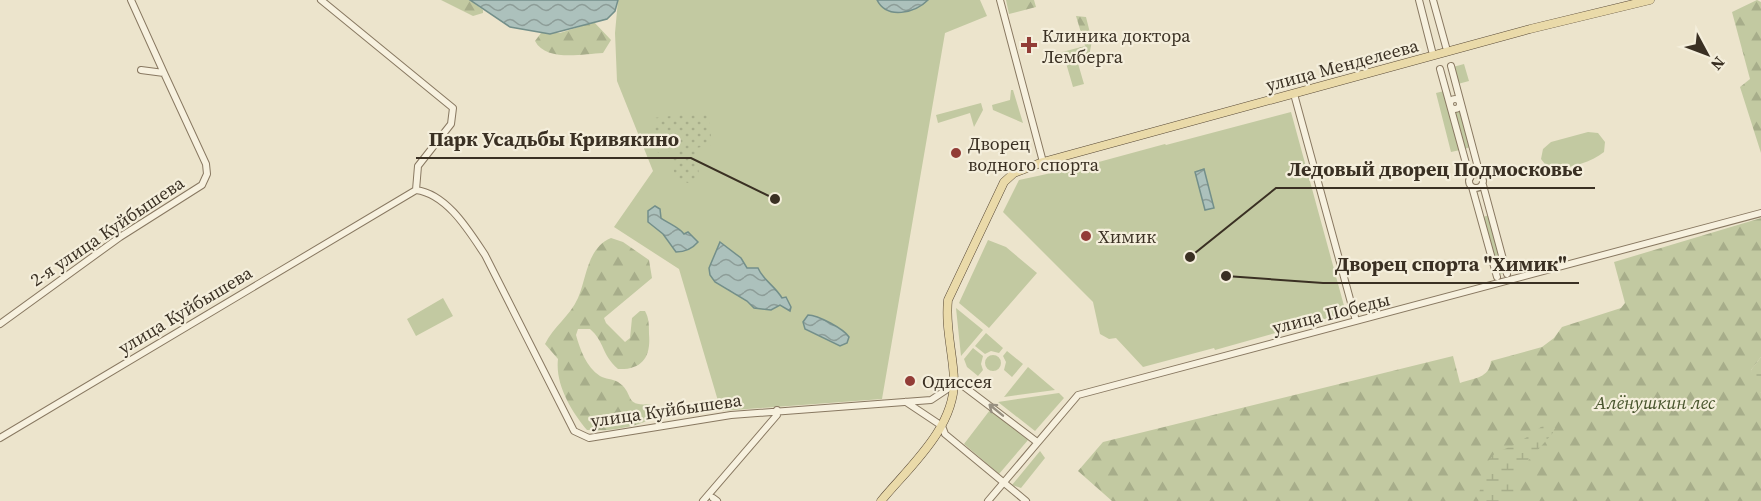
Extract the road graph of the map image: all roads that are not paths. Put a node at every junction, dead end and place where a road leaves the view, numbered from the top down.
1 (131, 0) edge
2 (321, 0) edge
3 (1000, 0) edge
4 (1419, 0) edge
5 (1433, 0) edge
6 (1650, 0) edge
7 (1446, 47) dead end
8 (1432, 51) dead end
9 (1451, 66) dead end
10 (1440, 69) dead end
11 (141, 70) dead end
12 (164, 73) junction
13 (1294, 94) junction
14 (1460, 103) junction
15 (1450, 105) junction
16 (1043, 162) junction
17 (1480, 175) junction
18 (1470, 178) junction
19 (1483, 185) junction
20 (1472, 187) junction
21 (416, 190) junction
22 (1761, 213) edge
23 (1507, 274) dead end
24 (1497, 276) dead end
25 (1356, 321) junction
26 (0, 324) edge
27 (954, 383) junction
28 (905, 401) junction
29 (777, 410) junction
30 (942, 426) junction
31 (0, 438) edge
32 (1037, 442) junction
33 (1004, 482) junction
34 (703, 501) edge
35 (880, 501) edge
36 (988, 501) edge
37 (1026, 501) edge

1 - 12 street
2 - 21 street
3 - 16 street
4 - 8 street
5 - 7 street
6 - 13 main road, улица Менделеева
9 - 14 street
10 - 15 street
11 - 12 street
12 - 26 street, 2-я улица Куйбышева
13 - 16 main road, улица Менделеева
13 - 25 street
14 - 15 street
14 - 17 street
15 - 18 street
16 - 27 main road, улица Менделеева
17 - 18 street
17 - 19 street
18 - 20 street
19 - 20 street
19 - 23 street
20 - 24 street
21 - 29 street, улица Куйбышева
21 - 31 street, улица Куйбышева
22 - 25 street, улица Победы
25 - 32 street, улица Победы
27 - 28 street, улица Куйбышева
27 - 30 main road, улица Менделеева
32 -> 27 street
28 - 29 street, улица Куйбышева
28 - 30 street
29 - 34 street
30 - 33 street
30 - 35 main road, улица Менделеева
32 - 33 street, улица Победы
33 - 36 street, улица Победы
33 - 37 street

